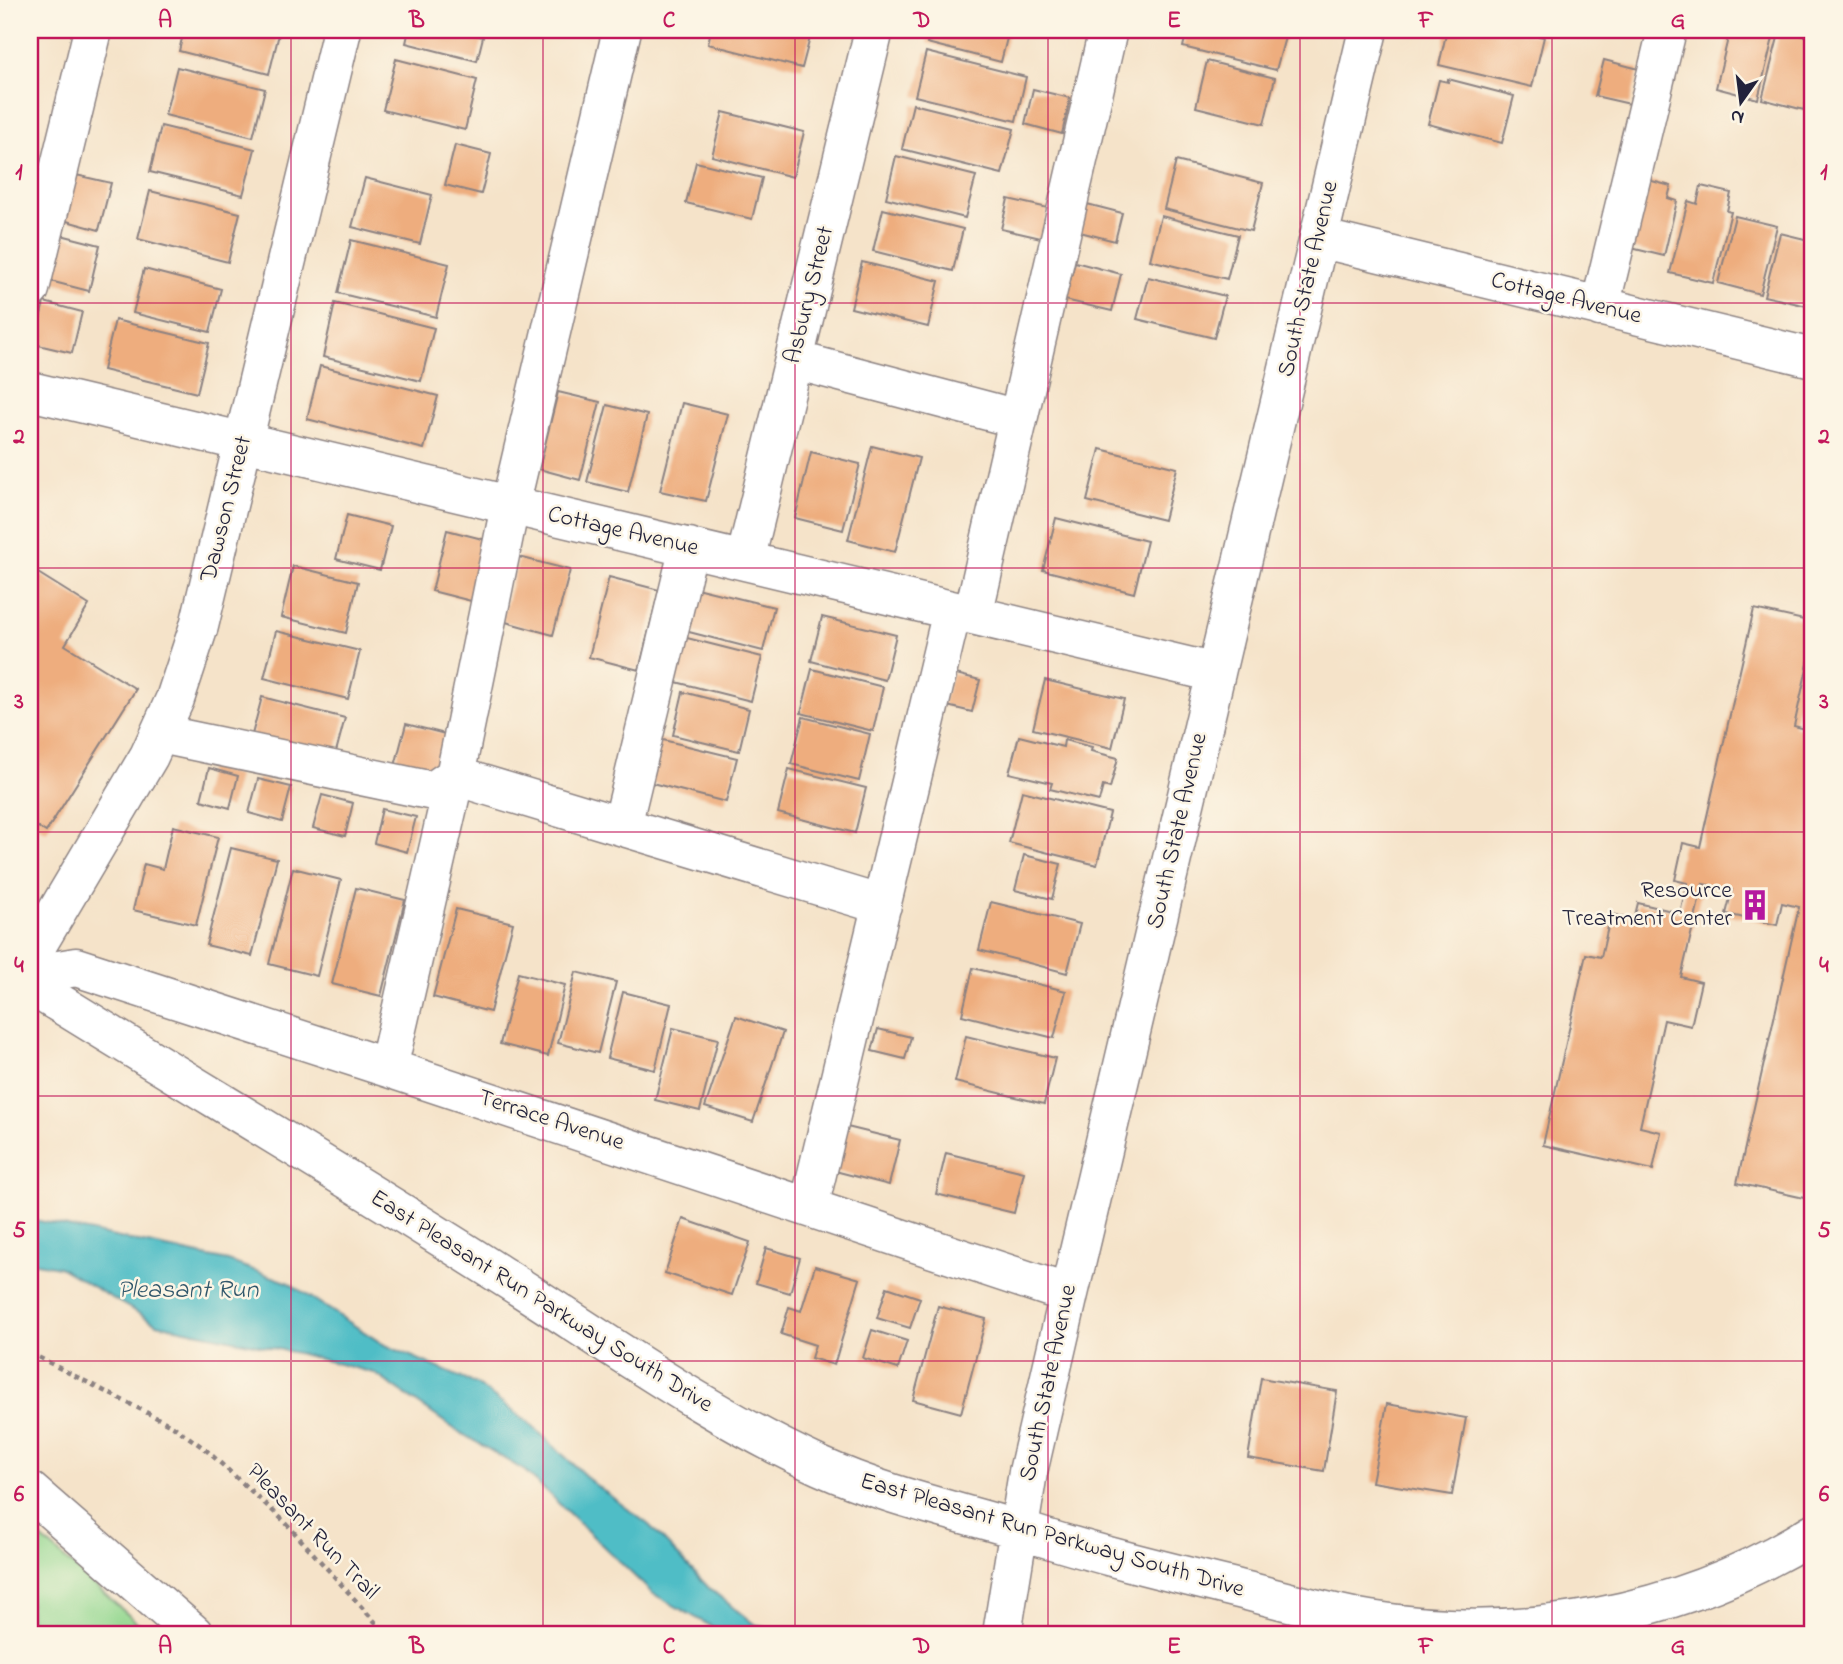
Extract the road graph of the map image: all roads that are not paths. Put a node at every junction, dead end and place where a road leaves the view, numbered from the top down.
1 (93, 30) edge
2 (342, 30) edge
3 (622, 30) edge
4 (874, 30) edge
5 (1108, 30) edge
6 (1368, 30) edge
7 (1667, 30) edge
8 (1318, 238) junction
9 (30, 289) edge
10 (1600, 307) junction
11 (1813, 358) edge
12 (794, 360) junction
13 (30, 391) edge
14 (1018, 419) junction
15 (243, 443) junction
16 (510, 506) junction
17 (689, 547) junction
18 (746, 561) junction
19 (962, 613) junction
20 (1216, 673) junction
21 (160, 734) junction
22 (455, 776) junction
23 (622, 826) junction
24 (882, 905) junction
25 (30, 957) edge
26 (30, 975) edge
27 (30, 985) edge
28 (388, 1068) junction
29 (809, 1207) junction
30 (1069, 1294) junction
31 (30, 1491) edge
32 (1019, 1530) junction
33 (1813, 1533) edge
34 (194, 1634) edge
35 (1002, 1634) edge

1 - 9 street
2 - 15 street, Dawson Street
3 - 16 street
4 - 12 street, Asbury Street
5 - 14 street
6 - 8 street, South State Avenue
7 - 10 street
8 - 10 street, Cottage Avenue
8 - 20 street, South State Avenue
10 - 11 street, Cottage Avenue
12 - 14 street
12 - 18 street, Asbury Street
13 - 15 street, Cottage Avenue
14 - 19 street
15 - 16 street, Cottage Avenue
15 - 21 street, Dawson Street
16 - 17 street, Cottage Avenue
16 - 22 street
17 - 18 street, Cottage Avenue
17 - 23 street
18 - 19 street, Cottage Avenue
19 - 20 street, Cottage Avenue
19 - 24 street
20 - 30 street, South State Avenue
21 - 22 street
21 - 25 street, Dawson Street
22 - 23 street
22 - 28 street
23 - 24 street
24 - 29 street
26 - 28 street, Terrace Avenue
27 - 32 street, East Pleasant Run Parkway South Drive
28 - 29 street, Terrace Avenue
29 - 30 street, Terrace Avenue
30 - 32 street, South State Avenue
31 - 34 street
32 - 33 street, East Pleasant Run Parkway South Drive
32 - 35 street, South State Avenue

